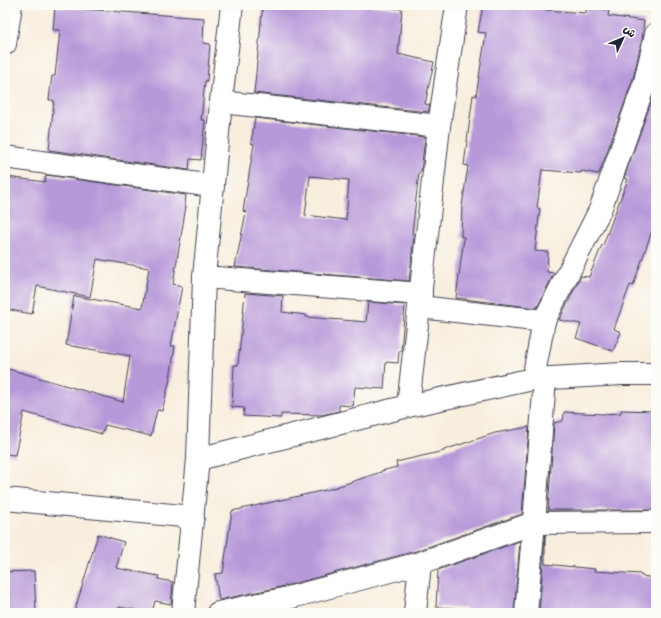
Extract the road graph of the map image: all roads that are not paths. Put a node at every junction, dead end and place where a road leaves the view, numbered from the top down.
1 (11, 5) edge
2 (232, 5) edge
3 (457, 5) edge
4 (656, 34) edge
5 (5, 44) edge
6 (221, 102) junction
7 (439, 126) junction
8 (5, 157) edge
9 (213, 186) junction
10 (204, 278) junction
11 (420, 301) junction
12 (544, 321) junction
13 (656, 374) edge
14 (539, 379) junction
15 (408, 406) junction
16 (198, 458) junction
17 (5, 499) edge
18 (192, 517) junction
19 (656, 522) edge
20 (534, 523) junction
21 (420, 563) junction
22 (290, 606) edge
23 (183, 613) edge
24 (218, 613) edge
25 (415, 613) edge
26 (526, 613) edge

1 - 5 street
2 - 6 street
3 - 7 street
4 - 12 street
6 - 7 street
6 - 9 street
7 - 11 street
8 - 9 street
9 - 10 street
10 - 11 street
10 - 16 street
11 - 12 street
11 - 15 street
12 - 14 street
13 - 14 street
14 - 15 street
14 - 20 street
15 - 16 street
16 - 18 street
17 - 18 street
18 - 23 street
19 - 20 street
20 - 21 street
20 - 26 street
21 - 22 street
21 - 25 street
22 - 24 street

